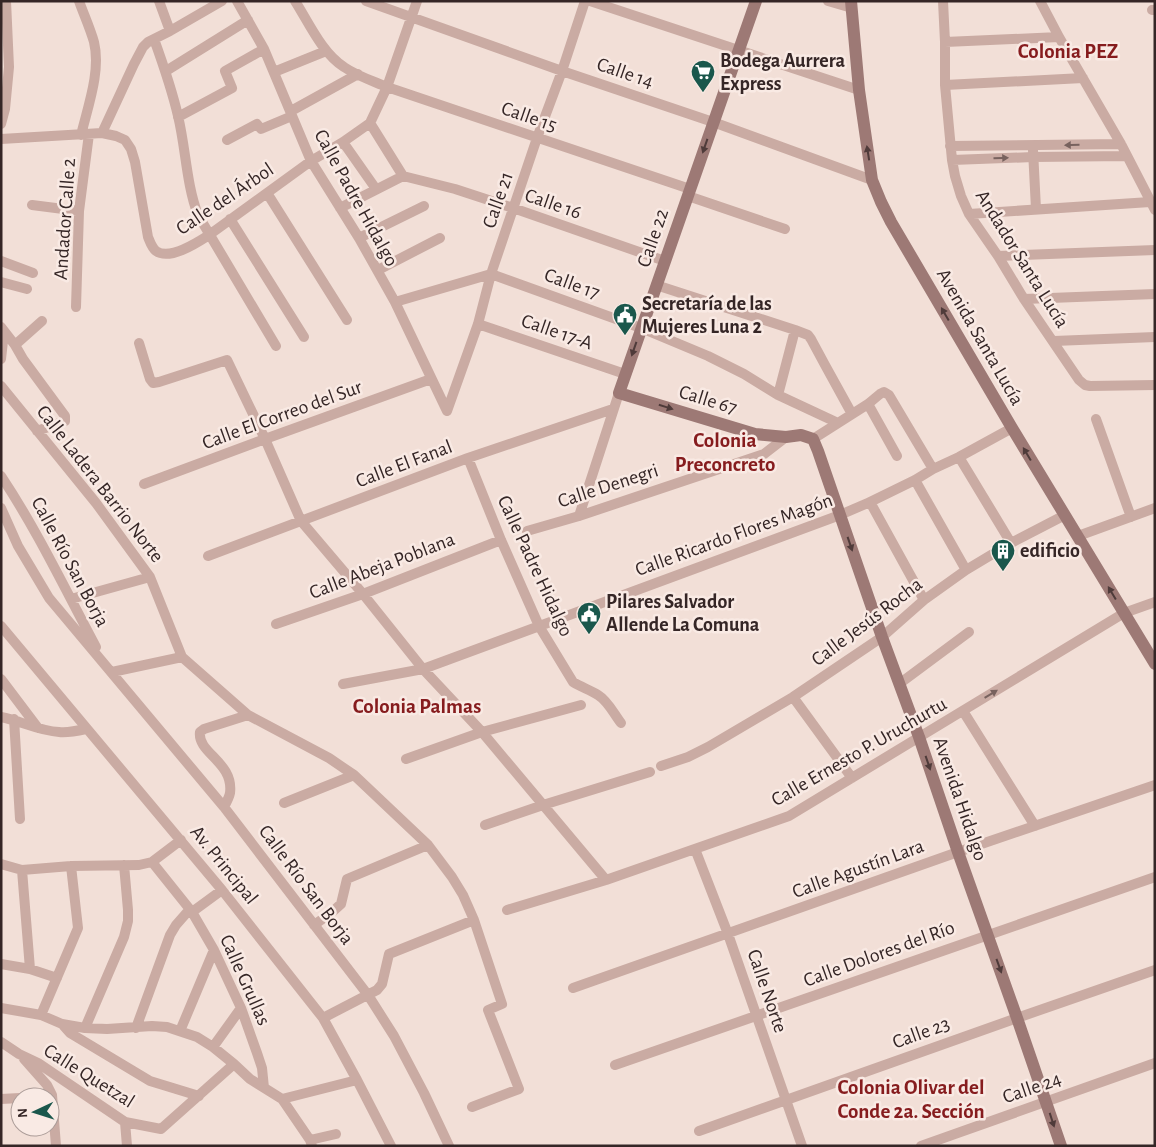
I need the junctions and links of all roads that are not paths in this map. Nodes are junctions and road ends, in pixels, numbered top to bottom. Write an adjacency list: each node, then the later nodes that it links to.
1 (6, 1): 17 (street)
2 (80, 1): 41 (street, Andador Calle 2)
3 (159, 1): 19 (street)
4 (222, 1): 19 (street)
5 (237, 1): 18 (street, Calle Padre Hidalgo)
6 (295, 1): 25 (street, Calle 15)
7 (366, 1): 16 (street, Calle 14)
8 (417, 1): 16 (street)
9 (585, 1): 27 (street, Calle 21)
10 (590, 1): 24 (street)
11 (756, 1): 24 (street, Calle 22)
12 (828, 1): 15 (street)
13 (943, 1): 22 (street, Andador Santa Lucía)
14 (1040, 1): 20 (street)
15 (852, 5): 33 (street, Avenida Santa Lucía)
16 (412, 17): 27 (street, Calle 14); 32 (street)
17 (4, 20): 34 (street)
18 (248, 20): 23 (street, Calle Padre Hidalgo); 26 (street)
19 (170, 31): 21 (street)
20 (1059, 37): 22 (street); 30 (street)
21 (154, 39): 26 (street); 40 (street)
22 (945, 42): 31 (street, Andador Santa Lucía)
23 (264, 49): 28 (street, Calle Padre Hidalgo); 36 (street)
24 (739, 50): 33 (street); 37 (street, Calle 22)
25 (326, 51): 28 (street); 29 (street, Calle 15)
26 (166, 71): 36 (street)
27 (562, 71): 37 (street, Calle 14); 42 (street, Calle 21)
28 (274, 72): 35 (street, Calle Padre Hidalgo)
29 (358, 74): 32 (street, Calle 15); 35 (street)
30 (1083, 78): 31 (street); 46 (street)
31 (945, 85): 48 (street, Andador Santa Lucía)
32 (387, 87): 38 (street); 42 (street, Calle 15)
33 (859, 90): 54 (street, Avenida Santa Lucía, one-way to 33)
34 (3, 109): 39 (street)
35 (291, 114): 44 (street); 52 (street, Calle Padre Hidalgo)
36 (178, 117): 68 (street)
37 (714, 122): 54 (street, Calle 14); 57 (street, Calle 22, one-way to 57)
38 (370, 123): 45 (street, Calle del Árbol); 53 (street)
39 (1, 124)
40 (102, 133): 41 (street, Calle del Árbol); 68 (street, Calle del Árbol)
41 (85, 134): 43 (street, Calle del Árbol); 64 (street, Andador Calle 2)
42 (537, 138): 57 (street, Calle 15); 62 (street, Calle 21)
43 (1, 140)
44 (227, 140)
45 (343, 142): 52 (street, Calle del Árbol); 55 (street)
46 (1121, 144): 47 (street, one-way to 47); 49 (street)
47 (1033, 145): 48 (street); 50 (street)
48 (950, 146): 51 (street, Andador Santa Lucía)
49 (1127, 156): 50 (street); 60 (street)
50 (1033, 157): 51 (street, one-way to 50); 63 (street)
51 (952, 160): 65 (street, Andador Santa Lucía)
52 (311, 161): 56 (street, Calle del Árbol); 61 (street, Calle Padre Hidalgo)
53 (403, 176): 55 (street); 62 (street, Calle 16)
54 (872, 180): 110 (street, Avenida Santa Lucía, one-way to 54)
55 (376, 189): 61 (street)
56 (267, 193): 66 (street, Calle del Árbol); 85 (street)
57 (689, 193): 67 (street, Calle 15); 74 (street, Calle 22)
58 (32, 205): 64 (street)
59 (424, 206): 69 (street)
60 (1153, 206): 63 (street)
61 (340, 208): 69 (street, Calle Padre Hidalgo)
62 (513, 208): 74 (street, Calle 16); 77 (street, Calle 21)
63 (1036, 209): 65 (street)
64 (79, 211): 84 (street, Andador Calle 2)
65 (969, 214): 72 (street, Andador Santa Lucía)
66 (230, 219): 68 (street, Calle del Árbol); 91 (street)
67 (785, 229)
68 (209, 235): 96 (street)
69 (358, 238): 75 (street, Calle Padre Hidalgo)
70 (440, 238): 75 (street)
71 (1155, 250): 72 (street)
72 (998, 256): 82 (street, Andador Santa Lucía)
73 (1, 261): 76 (street)
74 (665, 261): 79 (street, Calle 22)
75 (378, 270): 83 (street, Calle Padre Hidalgo)
76 (33, 273)
77 (492, 274): 83 (street); 87 (street, Calle 21); 89 (street, Calle 17)
78 (1, 282): 80 (street)
79 (656, 285): 89 (street, Calle 22); 90 (street)
80 (27, 289)
81 (1155, 294): 82 (street)
82 (1024, 299): 93 (street, Andador Santa Lucía)
83 (396, 302): 99 (street, Calle Padre Hidalgo)
84 (76, 307)
85 (347, 320)
86 (42, 322): 95 (street)
87 (478, 324): 98 (street, Calle 17-A); 106 (street, Calle 21)
88 (1, 327): 95 (street); 97 (street)
89 (642, 328): 98 (street, Calle 22, one-way to 98); 103 (street, Calle 17)
90 (795, 330): 103 (street); 107 (street)
91 (304, 337)
92 (1155, 337): 93 (street)
93 (1054, 341): 100 (street, Andador Santa Lucía)
94 (139, 343): 113 (street)
95 (15, 346): 111 (street)
96 (276, 346)
97 (1, 359)
98 (625, 374): 102 (street, Calle 22)
99 (431, 378): 106 (street, Calle Padre Hidalgo); 113 (street, Calle El Correo del Sur)
100 (1155, 385)
101 (1, 386): 111 (street, Calle Ladera Barrio Norte)
102 (619, 393): 105 (street, Calle 22); 112 (street, Calle 67, one-way to 112)
103 (778, 395): 109 (street, Calle 17)
104 (868, 404): 107 (street); 115 (street); 118 (street)
105 (613, 409): 117 (street, Calle El Fanal); 126 (street, Calle 22)
106 (447, 411)
107 (852, 414): 109 (street)
108 (1096, 419): 128 (street)
109 (838, 423): 114 (street)
110 (1012, 428): 116 (street, Calle Ricardo Flores Magón); 127 (street, Avenida Santa Lucía, one-way to 110)
111 (37, 431): 137 (street, Calle Ladera Barrio Norte)
112 (786, 437): 114 (street); 126 (street, Calle Denegri)
113 (265, 439): 121 (street, Calle El Correo del Sur); 129 (street)
114 (813, 439): 125 (street, Avenida Hidalgo)
115 (897, 456)
116 (959, 457): 118 (street, Calle Ricardo Flores Magón); 134 (street)
117 (468, 458): 129 (street, Calle El Fanal); 133 (street, Calle Padre Hidalgo)
118 (933, 469): 120 (street, Calle Ricardo Flores Magón)
119 (1, 476): 139 (street, Calle Río San Borja)
120 (915, 480): 122 (street, Calle Ricardo Flores Magón); 136 (street)
121 (144, 484)
122 (870, 502): 125 (street, Calle Ricardo Flores Magón); 140 (street)
123 (1, 508): 130 (street, Calle Río San Borja)
124 (1155, 508): 128 (street)
125 (840, 515): 145 (street, Calle Ricardo Flores Magón); 147 (street, Avenida Hidalgo, one-way to 147)
126 (579, 516): 131 (street, Calle Denegri)
127 (1065, 516): 132 (street, Avenida Santa Lucía); 134 (street, Calle Jesús Rocha)
128 (1131, 516): 132 (street)
129 (301, 521): 135 (street, Calle El Fanal); 138 (street)
130 (5, 528): 150 (street, Calle Río San Borja)
131 (526, 531)
132 (1078, 536): 142 (street, Avenida Santa Lucía, one-way to 132)
133 (501, 540): 138 (street, Calle Abeja Poblana); 145 (street, Calle Padre Hidalgo)
134 (1011, 543): 136 (street, Calle Jesús Rocha)
135 (208, 556)
136 (966, 570): 140 (street, Calle Jesús Rocha)
137 (150, 577): 139 (street); 148 (street, Calle Ladera Barrio Norte)
138 (363, 594): 143 (street, Calle Abeja Poblana); 151 (street)
139 (71, 599): 150 (street, Calle Río San Borja)
140 (924, 600): 147 (street, Calle Jesús Rocha)
141 (1155, 602): 142 (street, Calle Ernesto P. Uruchurtu)
142 (1124, 613): 149 (street, Avenida Santa Lucía); 157 (street, Calle Ernesto P. Uruchurtu, one-way to 142)
143 (276, 624)
144 (1, 626): 163 (street, Av. Principal)
145 (539, 626): 151 (street, Calle Ricardo Flores Magón); 161 (street, Calle Padre Hidalgo)
146 (969, 632): 154 (street)
147 (882, 637): 154 (street, Avenida Hidalgo); 155 (street, Calle Jesús Rocha)
148 (182, 657): 150 (street); 158 (street, Calle Ladera Barrio Norte)
149 (1155, 664)
150 (109, 669): 174 (street, Calle Río San Borja)
151 (423, 669): 153 (street, Calle Ricardo Flores Magón); 164 (street)
152 (1, 679): 162 (street)
153 (342, 684)
154 (900, 684): 165 (street, Avenida Hidalgo)
155 (793, 698): 167 (street, Calle Jesús Rocha); 170 (street)
156 (581, 705): 164 (street)
157 (963, 711): 165 (street, Calle Ernesto P. Uruchurtu); 177 (street)
158 (248, 715): 169 (street, Calle Ladera Barrio Norte); 174 (street)
159 (1, 717): 160 (street)
160 (14, 720): 162 (street); 175 (street)
161 (620, 723)
162 (39, 728): 163 (street)
163 (86, 729): 178 (street, Av. Principal)
164 (482, 732): 166 (street); 173 (street)
165 (919, 737): 170 (street, Calle Ernesto P. Uruchurtu); 181 (street, Avenida Hidalgo, one-way to 181)
166 (406, 759)
167 (661, 766)
168 (650, 772): 173 (street)
169 (354, 775): 172 (street); 179 (street, Calle Ladera Barrio Norte)
170 (852, 778): 180 (street, Calle Ernesto P. Uruchurtu)
171 (1155, 785): 177 (street, Calle Agustín Lara)
172 (284, 803)
173 (543, 805): 176 (street); 188 (street)
174 (224, 808): 193 (street, Calle Río San Borja)
175 (20, 819)
176 (485, 825)
177 (1035, 826): 181 (street, Calle Agustín Lara)
178 (181, 840): 182 (street); 189 (street, Av. Principal)
179 (428, 846): 192 (street, Calle Ladera Barrio Norte); 193 (street)
180 (695, 849): 188 (street, Calle Ernesto P. Uruchurtu); 194 (street, Calle Norte)
181 (958, 852): 194 (street, Calle Agustín Lara); 195 (street, Avenida Hidalgo)
182 (152, 862): 184 (street); 190 (street, Calle Grullas)
183 (1, 864): 186 (street)
184 (124, 865): 185 (street); 210 (street)
185 (70, 866): 186 (street); 200 (street)
186 (22, 870): 198 (street)
187 (1155, 877): 195 (street, Calle Dolores del Río)
188 (606, 880): 191 (street, Calle Ernesto P. Uruchurtu)
189 (222, 890): 190 (street); 207 (street, Av. Principal)
190 (191, 910): 196 (street, Calle Grullas); 211 (street)
191 (507, 910)
192 (474, 920): 202 (street); 226 (street, Calle Ladera Barrio Norte)
193 (314, 925): 202 (street, Calle Río San Borja)
194 (728, 934): 201 (street, Calle Agustín Lara); 206 (street, Calle Norte)
195 (987, 934): 206 (street, Calle Dolores del Río); 208 (street, Avenida Hidalgo, one-way to 208)
196 (214, 950): 204 (street, Calle Grullas); 212 (street)
197 (1, 964): 198 (street)
198 (30, 969): 200 (street)
199 (1155, 970): 208 (street, Calle 23)
200 (57, 978): 205 (street)
201 (574, 988)
202 (368, 995): 207 (street); 233 (street, Calle Río San Borja)
203 (1, 1008): 205 (street)
204 (241, 1008): 214 (street); 221 (street, Calle Grullas)
205 (41, 1015): 209 (street)
206 (757, 1016): 217 (street, Calle Dolores del Río); 224 (street, Calle Norte)
207 (323, 1018): 219 (street, Av. Principal)
208 (1017, 1018): 224 (street, Calle 23); 225 (street, Avenida Hidalgo)
209 (62, 1024): 210 (street); 222 (street)
210 (85, 1028): 211 (street)
211 (136, 1028): 212 (street)
212 (180, 1031): 214 (street)
213 (1, 1042): 215 (street, Calle Quetzal)
214 (213, 1047): 216 (street)
215 (19, 1054): 220 (street); 227 (street, Calle Quetzal)
216 (234, 1064): 221 (street); 222 (street)
217 (615, 1064)
218 (1155, 1064): 225 (street, Calle 24)
219 (357, 1080): 223 (street); 232 (street, Av. Principal)
220 (48, 1087)
221 (264, 1088): 223 (street)
222 (198, 1096): 227 (street, Calle Quetzal)
223 (282, 1099): 230 (street)
224 (786, 1100): 228 (street, Calle 23); 234 (street, Calle Norte)
225 (1046, 1102): 235 (street, Calle 24); 236 (street, Avenida Hidalgo, one-way to 236)
226 (472, 1107)
227 (125, 1122): 231 (street)
228 (699, 1131)
229 (336, 1134): 230 (street)
230 (311, 1143)
231 (127, 1146)
232 (391, 1146)
233 (449, 1146)
234 (802, 1146)
235 (921, 1146)
236 (1061, 1146)

